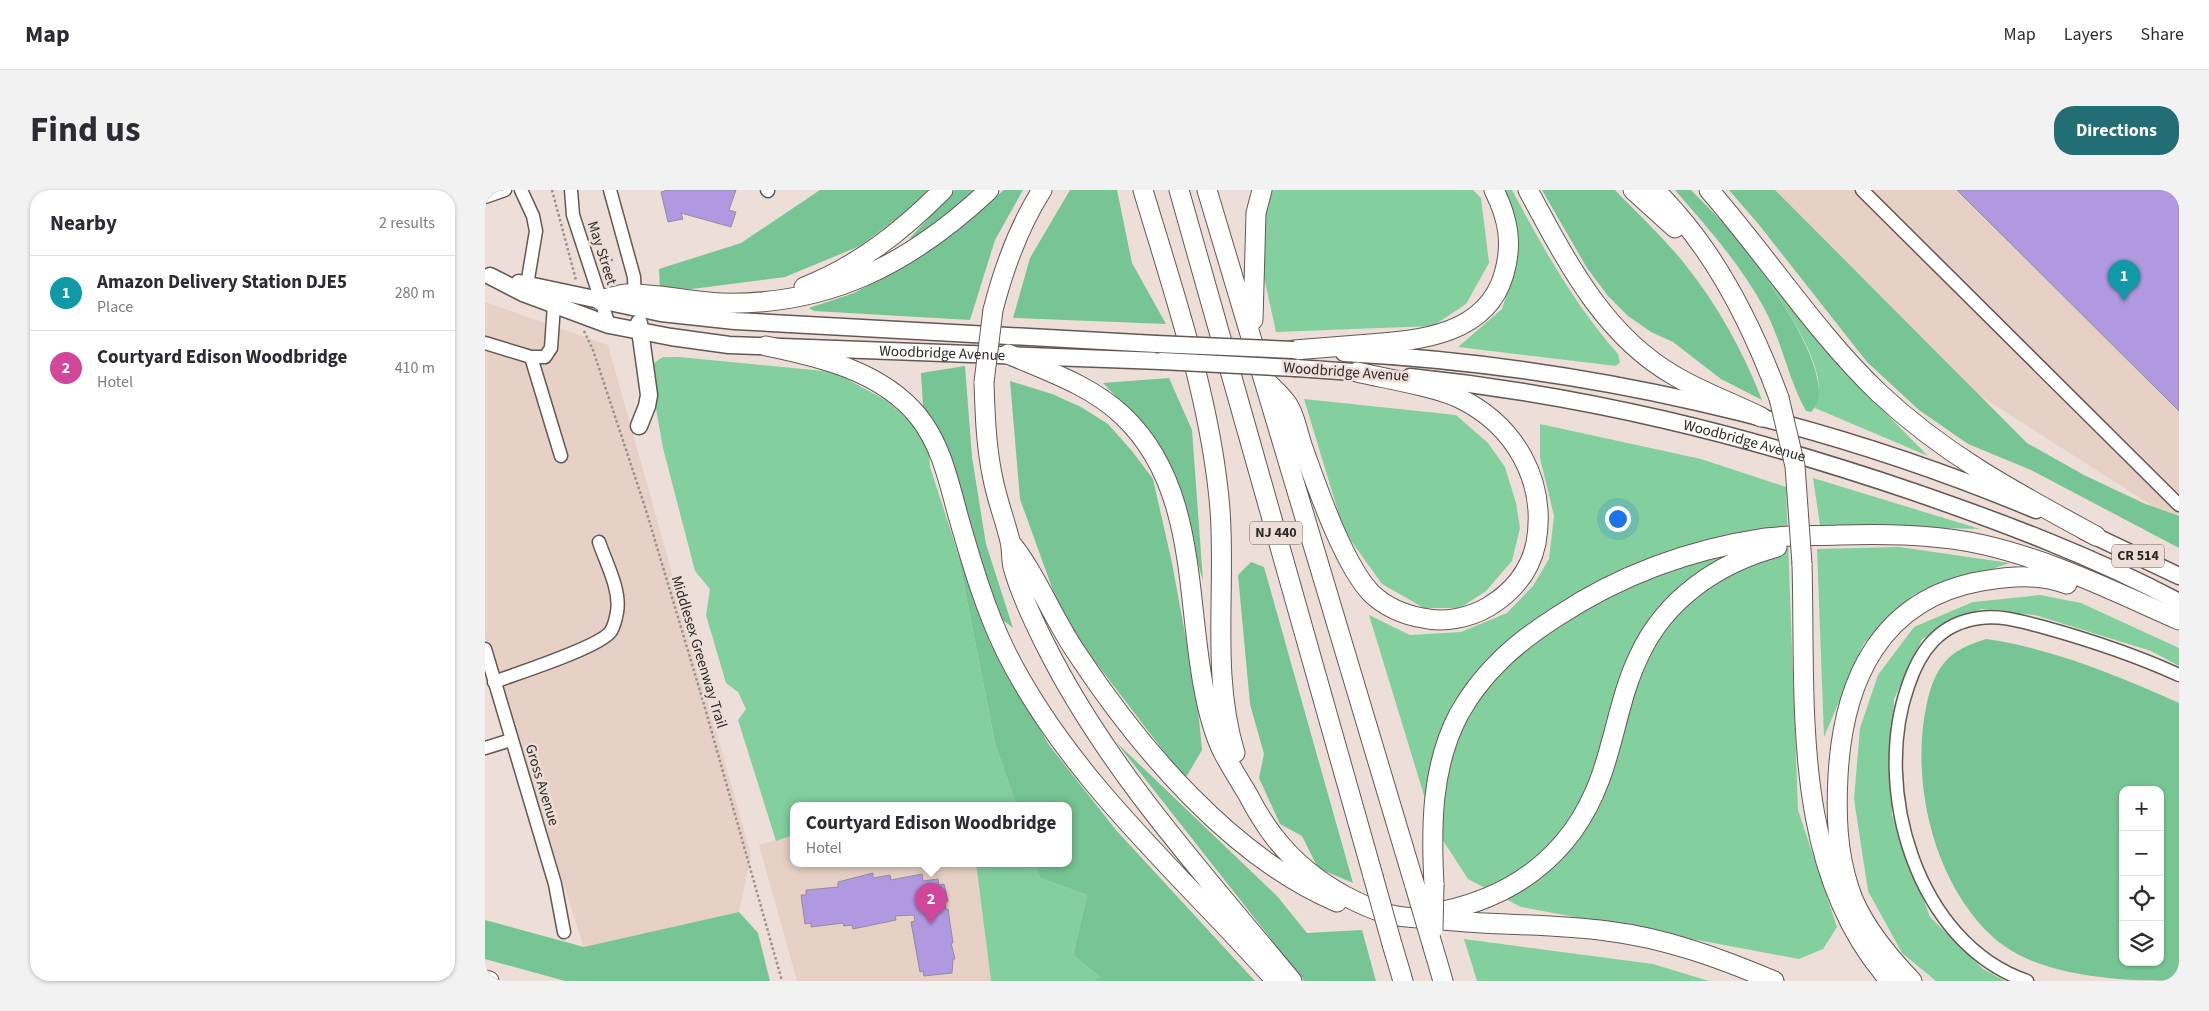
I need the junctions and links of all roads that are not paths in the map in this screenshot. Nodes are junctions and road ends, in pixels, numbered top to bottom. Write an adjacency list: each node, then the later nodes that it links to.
1 (505, 190): 20 (street)
2 (521, 190): 23 (street)
3 (580, 190): 19 (street)
4 (605, 190): 21 (street)
5 (610, 190): 21 (street, May Street)
6 (943, 190): 26 (highway)
7 (989, 190): 26 (highway)
8 (1042, 190): 45 (highway, bridge)
9 (1143, 190): 56 (highway)
10 (1179, 190): 65 (highway, NJ 440, bridge)
11 (1207, 190): 31 (highway, NJ 440)
12 (1261, 190): 31 (highway)
13 (1494, 190): 36 (highway)
14 (1529, 190): 39 (highway)
15 (1633, 190): 29 (highway)
16 (1654, 190): 29 (highway)
17 (1709, 190): 44 (highway)
18 (1862, 190): 42 (street)
19 (571, 195): 24 (street, May Street)
20 (485, 197)
21 (614, 203): 25 (street, May Street)
22 (487, 276): 23 (main road, Woodbridge Avenue / CR 514); 27 (main road, Woodbridge Avenue / CR 514)
23 (527, 285): 24 (main road, Woodbridge Avenue / CR 514)
24 (601, 300): 25 (highway); 28 (street, May Street)
25 (635, 301): 26 (highway); 30 (main road); 36 (main road, Woodbridge Avenue / CR 514, bridge)
26 (752, 302)
27 (554, 305): 28 (main road, Woodbridge Avenue / CR 514); 35 (street)
28 (609, 325): 30 (main road, Woodbridge Avenue / CR 514)
29 (1749, 326): 68 (highway, bridge)
30 (641, 332): 33 (main road, Woodbridge Avenue / CR 514); 40 (main road)
31 (1252, 335): 38 (highway, NJ 440)
32 (485, 343): 35 (street)
33 (766, 346): 34 (main road, Woodbridge Avenue / CR 514); 63 (highway)
34 (1008, 354): 36 (main road, Woodbridge Avenue / CR 514, bridge); 56 (highway)
35 (531, 357): 41 (street)
36 (1295, 359): 37 (main road, Woodbridge Avenue / CR 514); 39 (main road, Woodbridge Avenue / CR 514)
37 (1357, 372): 38 (highway); 48 (main road, Woodbridge Avenue / CR 514)
38 (1265, 380): 60 (highway, NJ 440, bridge)
39 (1761, 417): 44 (main road, Woodbridge Avenue / CR 514)
40 (639, 426)
41 (561, 456)
42 (2179, 505)
43 (1832, 535): 49 (highway); 58 (highway); 60 (highway, bridge)
44 (2096, 536): 47 (main road, Woodbridge Avenue / CR 514)
45 (1010, 541): 57 (highway); 64 (highway)
46 (599, 542): 53 (street)
47 (2179, 576)
48 (2179, 602)
49 (2154, 609): 50 (highway); 69 (highway)
50 (2179, 620)
51 (485, 650): 53 (street, Gross Avenue)
52 (2179, 675): 70 (street)
53 (494, 682): 54 (street, Gross Avenue)
54 (511, 740): 55 (street); 59 (street, Gross Avenue)
55 (485, 748)
56 (1247, 793): 57 (highway)
57 (1370, 907): 58 (highway)
58 (1409, 917): 67 (highway)
59 (563, 932)
60 (1433, 947): 66 (highway, NJ 440)
61 (485, 980): 62 (highway)
62 (489, 981)
63 (1277, 981)
64 (1292, 981)
65 (1403, 981)
66 (1443, 981)
67 (1774, 981)
68 (1890, 981)
69 (1912, 981)
70 (2027, 981)

